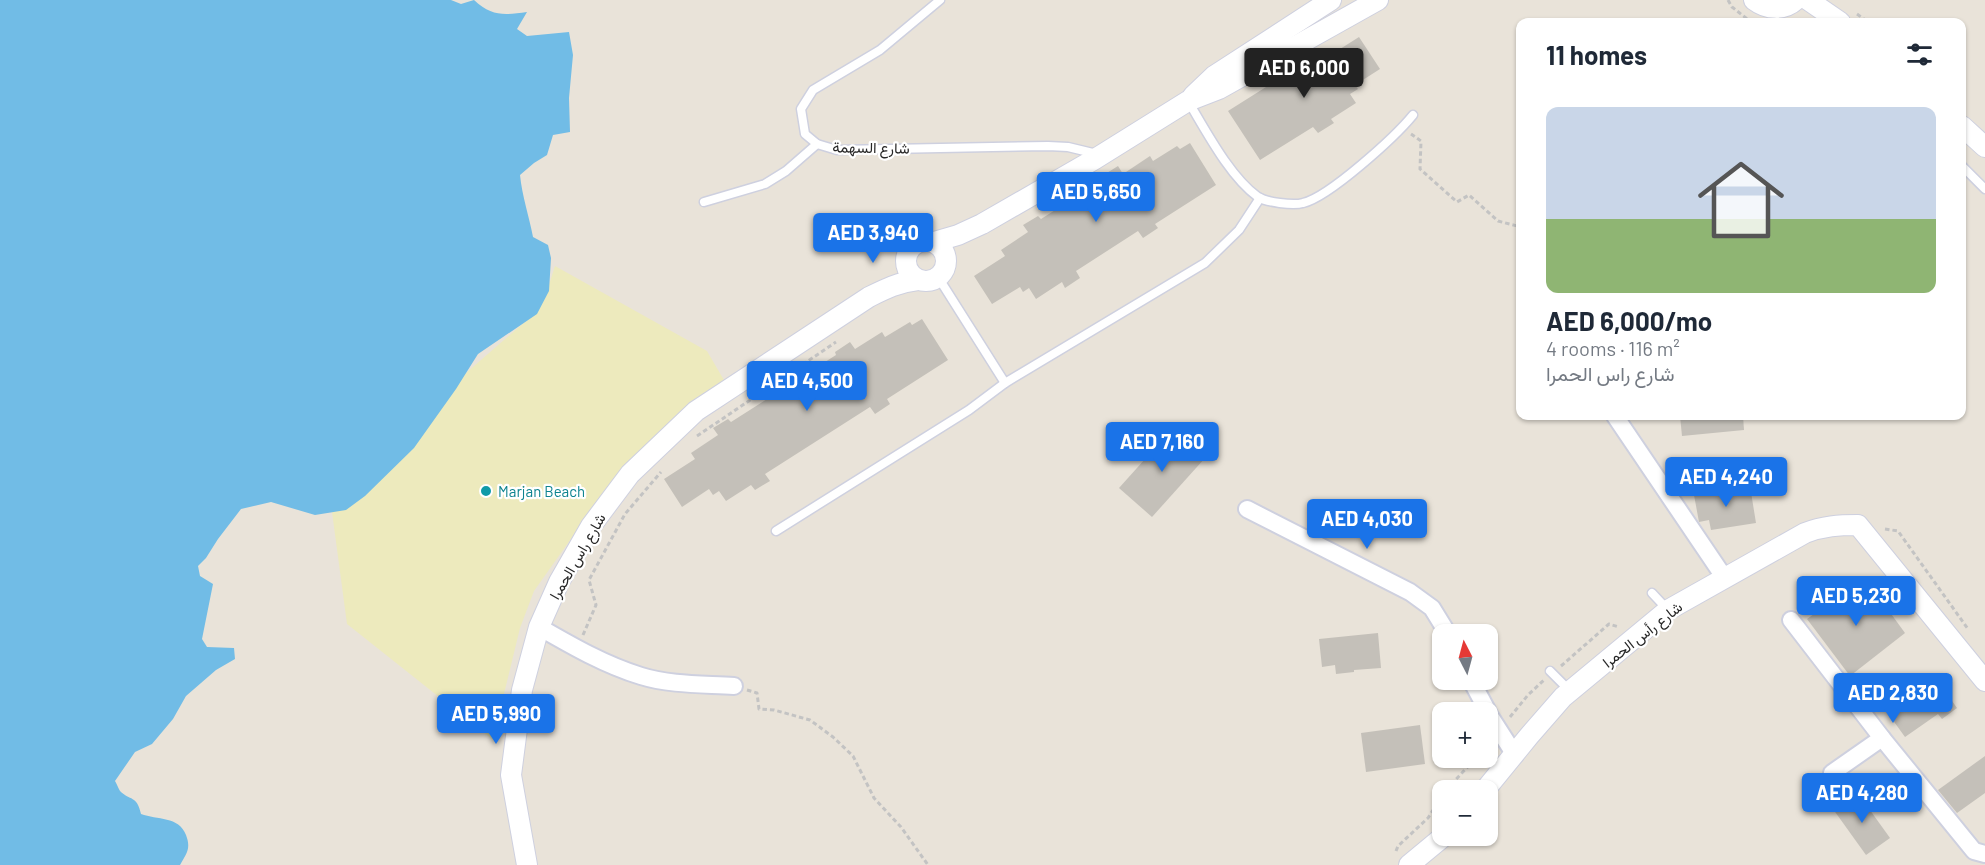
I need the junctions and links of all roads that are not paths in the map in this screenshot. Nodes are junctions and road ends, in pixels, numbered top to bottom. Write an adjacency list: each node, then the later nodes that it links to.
1 (940, 0): 11 (lane, شارع السهمة)
2 (1331, 0): 8 (street)
3 (1378, 0): 8 (street)
4 (1754, 0): 5 (street)
5 (1796, 0)
6 (1808, 0): 7 (street)
7 (1834, 18)
8 (1188, 101): 13 (street); 16 (lane)
9 (1413, 115): 16 (lane)
10 (1966, 130): 12 (street)
11 (817, 144): 13 (lane, شارع السهمة); 17 (lane)
12 (1985, 147)
13 (1098, 157): 18 (street)
14 (1966, 170): 15 (lane)
15 (1985, 189)
16 (1260, 198): 25 (lane)
17 (704, 202)
18 (982, 224): 19 (street); 21 (street)
19 (934, 242): 20 (street); 21 (street)
20 (906, 256): 23 (street); 24 (street, شارع راس الحمرا)
21 (946, 259): 22 (street)
22 (938, 277): 23 (street); 25 (lane)
23 (918, 280): 24 (street, شارع راس الحمرا)
24 (868, 297): 34 (street, شارع راس الحمرا)
25 (1005, 383): 28 (lane)
26 (1618, 420): 29 (street)
27 (1247, 509): 33 (street)
28 (776, 531)
29 (1724, 577): 31 (street, شارع رأس الحمرا); 36 (street, شارع رأس الحمرا)
30 (1652, 593): 31 (lane)
31 (1668, 610): 38 (street, شارع رأس الحمرا)
32 (1791, 620): 40 (street)
33 (1442, 624)
34 (539, 627): 37 (street); 47 (street, شارع راس الحمرا)
35 (1551, 671): 38 (lane)
36 (1985, 681)
37 (734, 686)
38 (1571, 691): 41 (street, شارع رأس الحمرا)
39 (1498, 729): 41 (street)
40 (1882, 738): 42 (street); 45 (street)
41 (1515, 755): 43 (street, شارع رأس الحمرا)
42 (1832, 773)
43 (1494, 780)
44 (1432, 843): 46 (street)
45 (1985, 854)
46 (1402, 860)
47 (527, 865)

